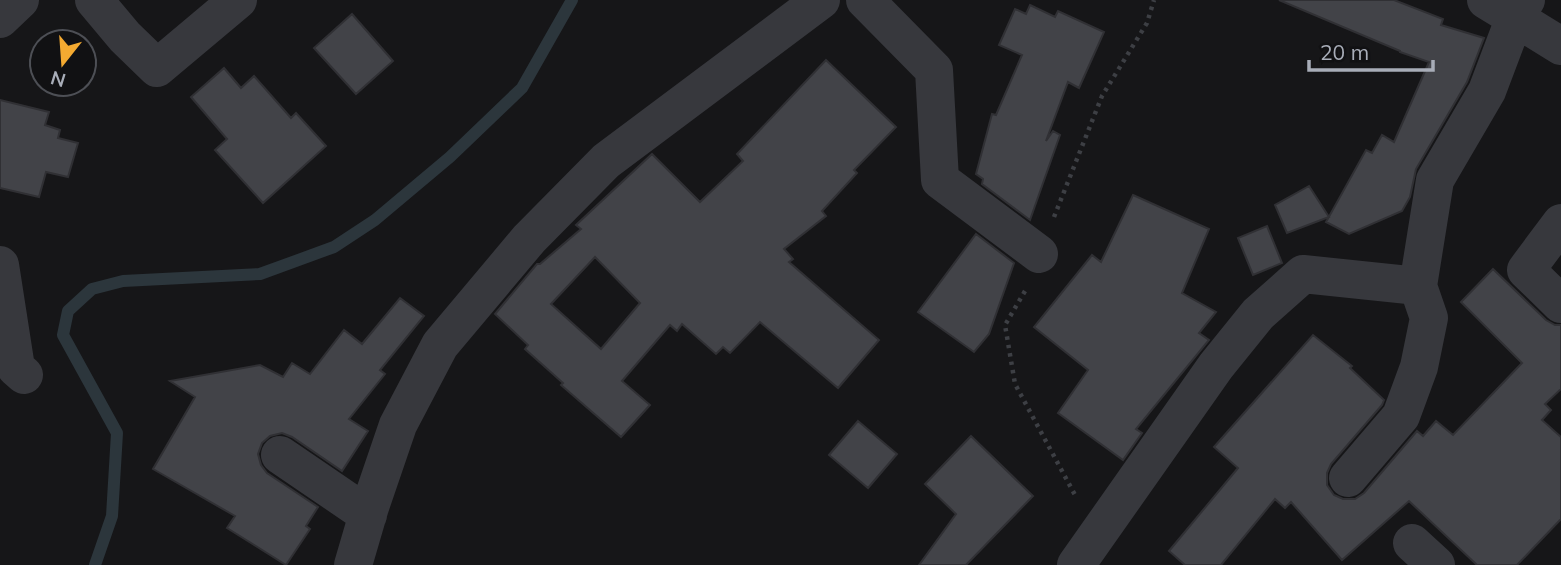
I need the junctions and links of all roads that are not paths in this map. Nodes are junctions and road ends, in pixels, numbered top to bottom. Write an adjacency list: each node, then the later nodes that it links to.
1 (20, 0): 7 (street)
2 (94, 0): 3 (street)
3 (238, 0)
4 (821, 0): 17 (street)
5 (865, 0): 10 (street)
6 (1509, 6): 8 (street); 12 (street)
7 (0, 19)
8 (1561, 46)
9 (1561, 223): 13 (street)
10 (1039, 254)
11 (0, 265): 14 (street)
12 (1418, 286): 16 (street); 19 (street)
13 (1561, 304)
14 (24, 375)
15 (280, 455): 17 (street)
16 (1348, 478)
17 (368, 515): 18 (street)
18 (353, 565)
19 (1076, 565)

